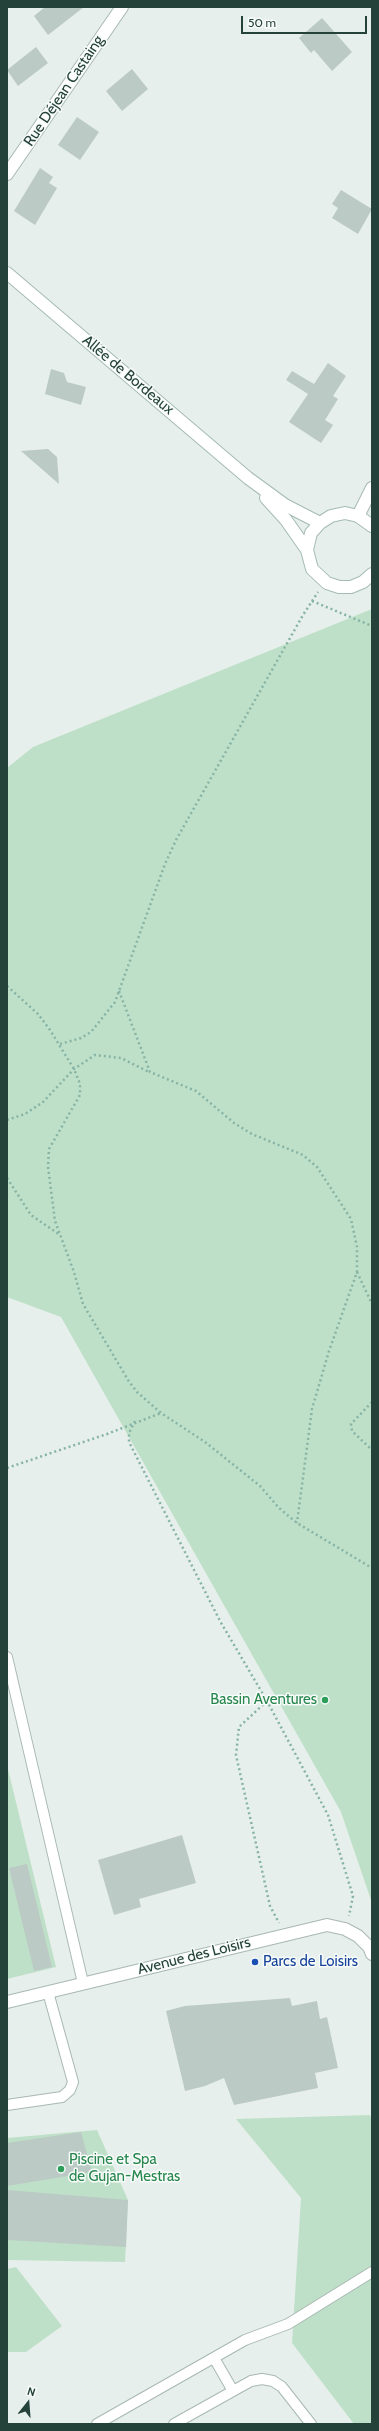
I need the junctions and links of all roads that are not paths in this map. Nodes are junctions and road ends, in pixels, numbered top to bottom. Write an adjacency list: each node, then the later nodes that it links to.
1 (122, 7): 2 (main road, Rue Déjean Castaing)
2 (7, 174)
3 (7, 273): 4 (main road, Allée de Bordeaux)
4 (248, 478): 7 (main road, Allée de Bordeaux); 9 (main road, Allée de Bordeaux)
5 (372, 488): 6 (main road)
6 (358, 516): 7 (main road); 8 (main road)
7 (320, 523): 9 (main road)
8 (372, 526)
9 (307, 550): 10 (main road, Allée de Bordeaux)
10 (371, 576)
11 (7, 1657): 13 (lane)
12 (372, 1954): 13 (main road, Avenue des Loisirs)
13 (83, 1983): 14 (main road, Avenue des Loisirs)
14 (48, 1992): 15 (main road, Avenue des Loisirs); 16 (lane)
15 (7, 2002)
16 (7, 2105)
17 (372, 2272): 18 (lane)
18 (214, 2358): 19 (lane); 20 (lane)
19 (233, 2391): 21 (lane); 22 (lane)
20 (97, 2424)
21 (174, 2424)
22 (311, 2424)

